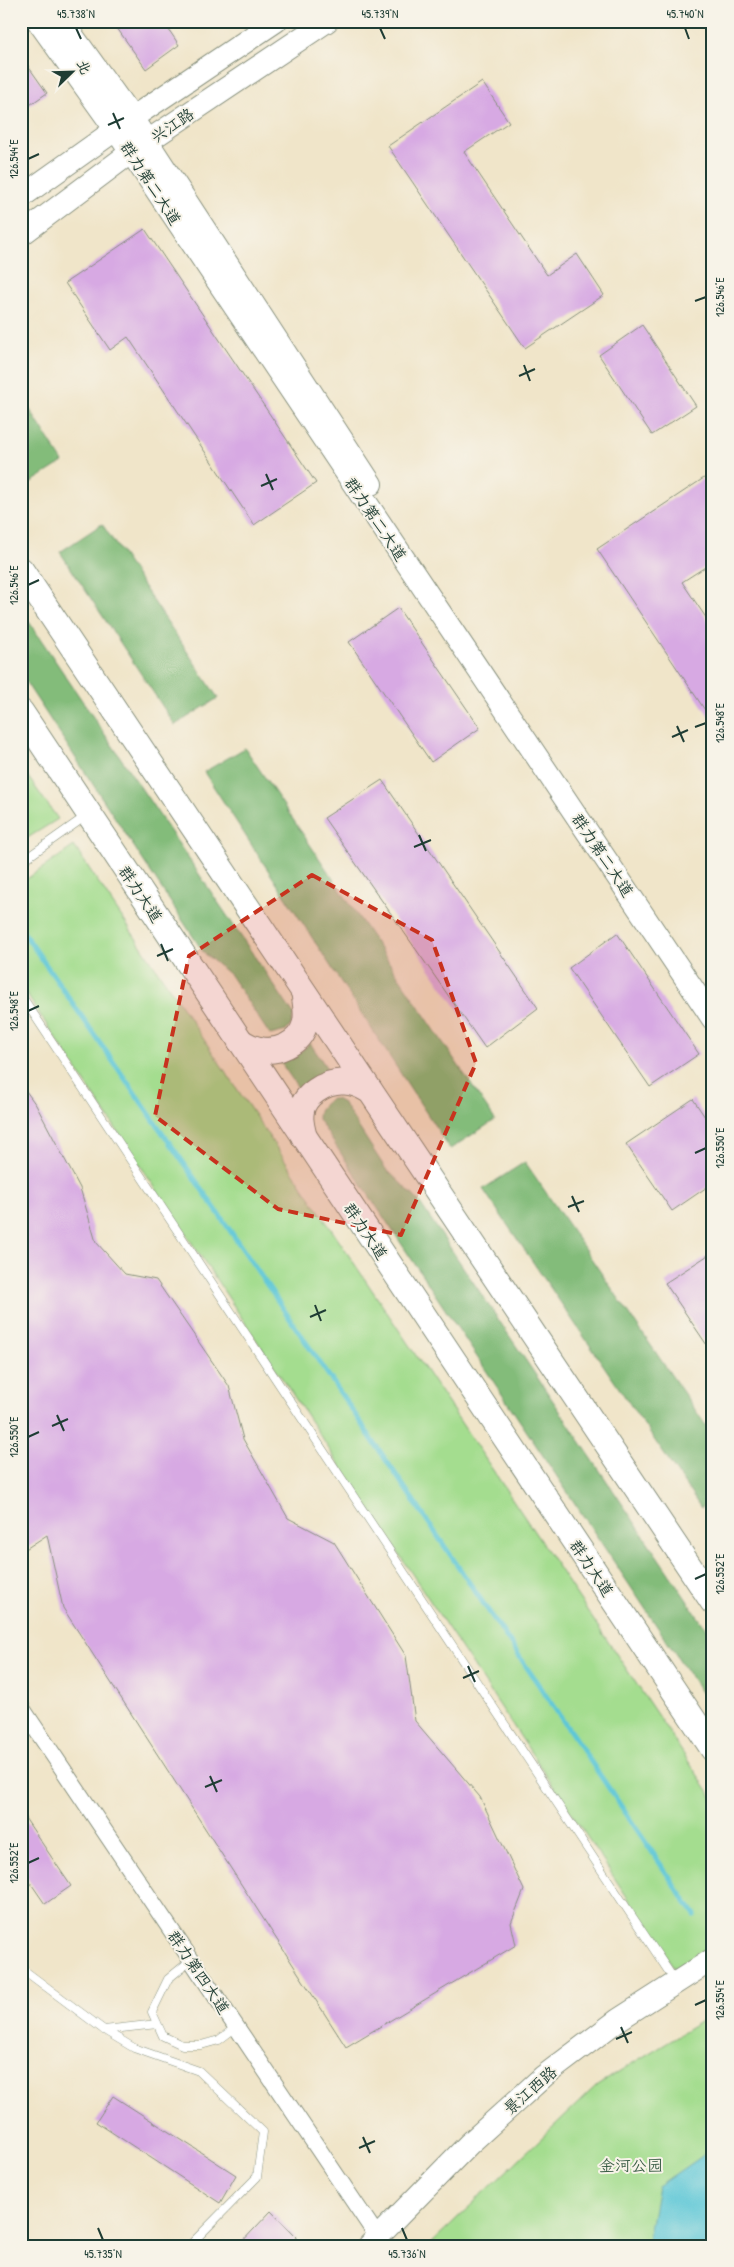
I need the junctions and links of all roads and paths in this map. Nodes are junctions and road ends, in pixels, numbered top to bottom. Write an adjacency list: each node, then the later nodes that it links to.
1 (38, 21): 5 (main road, 群力第二大道)
2 (62, 21): 5 (main road, 群力第二大道)
3 (276, 21): 5 (main road, 兴江路)
4 (327, 21): 6 (main road, 兴江路)
5 (124, 124): 6 (main road, 群力第二大道); 7 (main road, 兴江路)
6 (138, 147): 8 (main road, 兴江路); 15 (main road, 群力第二大道); 16 (main road, 群力第二大道)
7 (21, 197)
8 (21, 235)
9 (21, 570): 13 (main road)
10 (21, 712): 11 (main road, 群力大道)
11 (88, 814): 12 (lane); 17 (main road, 群力大道)
12 (21, 862)
13 (304, 993): 17 (main road); 18 (main road)
14 (21, 995): 26 (lane)
15 (713, 1005)
16 (713, 1019)
17 (240, 1041): 19 (main road, 群力大道)
18 (370, 1090): 19 (main road); 20 (main road)
19 (305, 1139): 22 (main road, 群力大道)
20 (713, 1602)
21 (21, 1708): 23 (street, 群力第四大道)
22 (713, 1749)
23 (191, 1960): 27 (lane); 28 (street, 群力第四大道)
24 (713, 1960): 26 (main road, 景江西路)
25 (21, 1968): 29 (lane)
26 (676, 1983): 30 (main road, 景江西路)
27 (158, 2024): 28 (lane); 29 (lane)
28 (236, 2027): 30 (street, 群力第四大道)
29 (104, 2030): 31 (lane)
30 (373, 2241)
31 (189, 2246)

